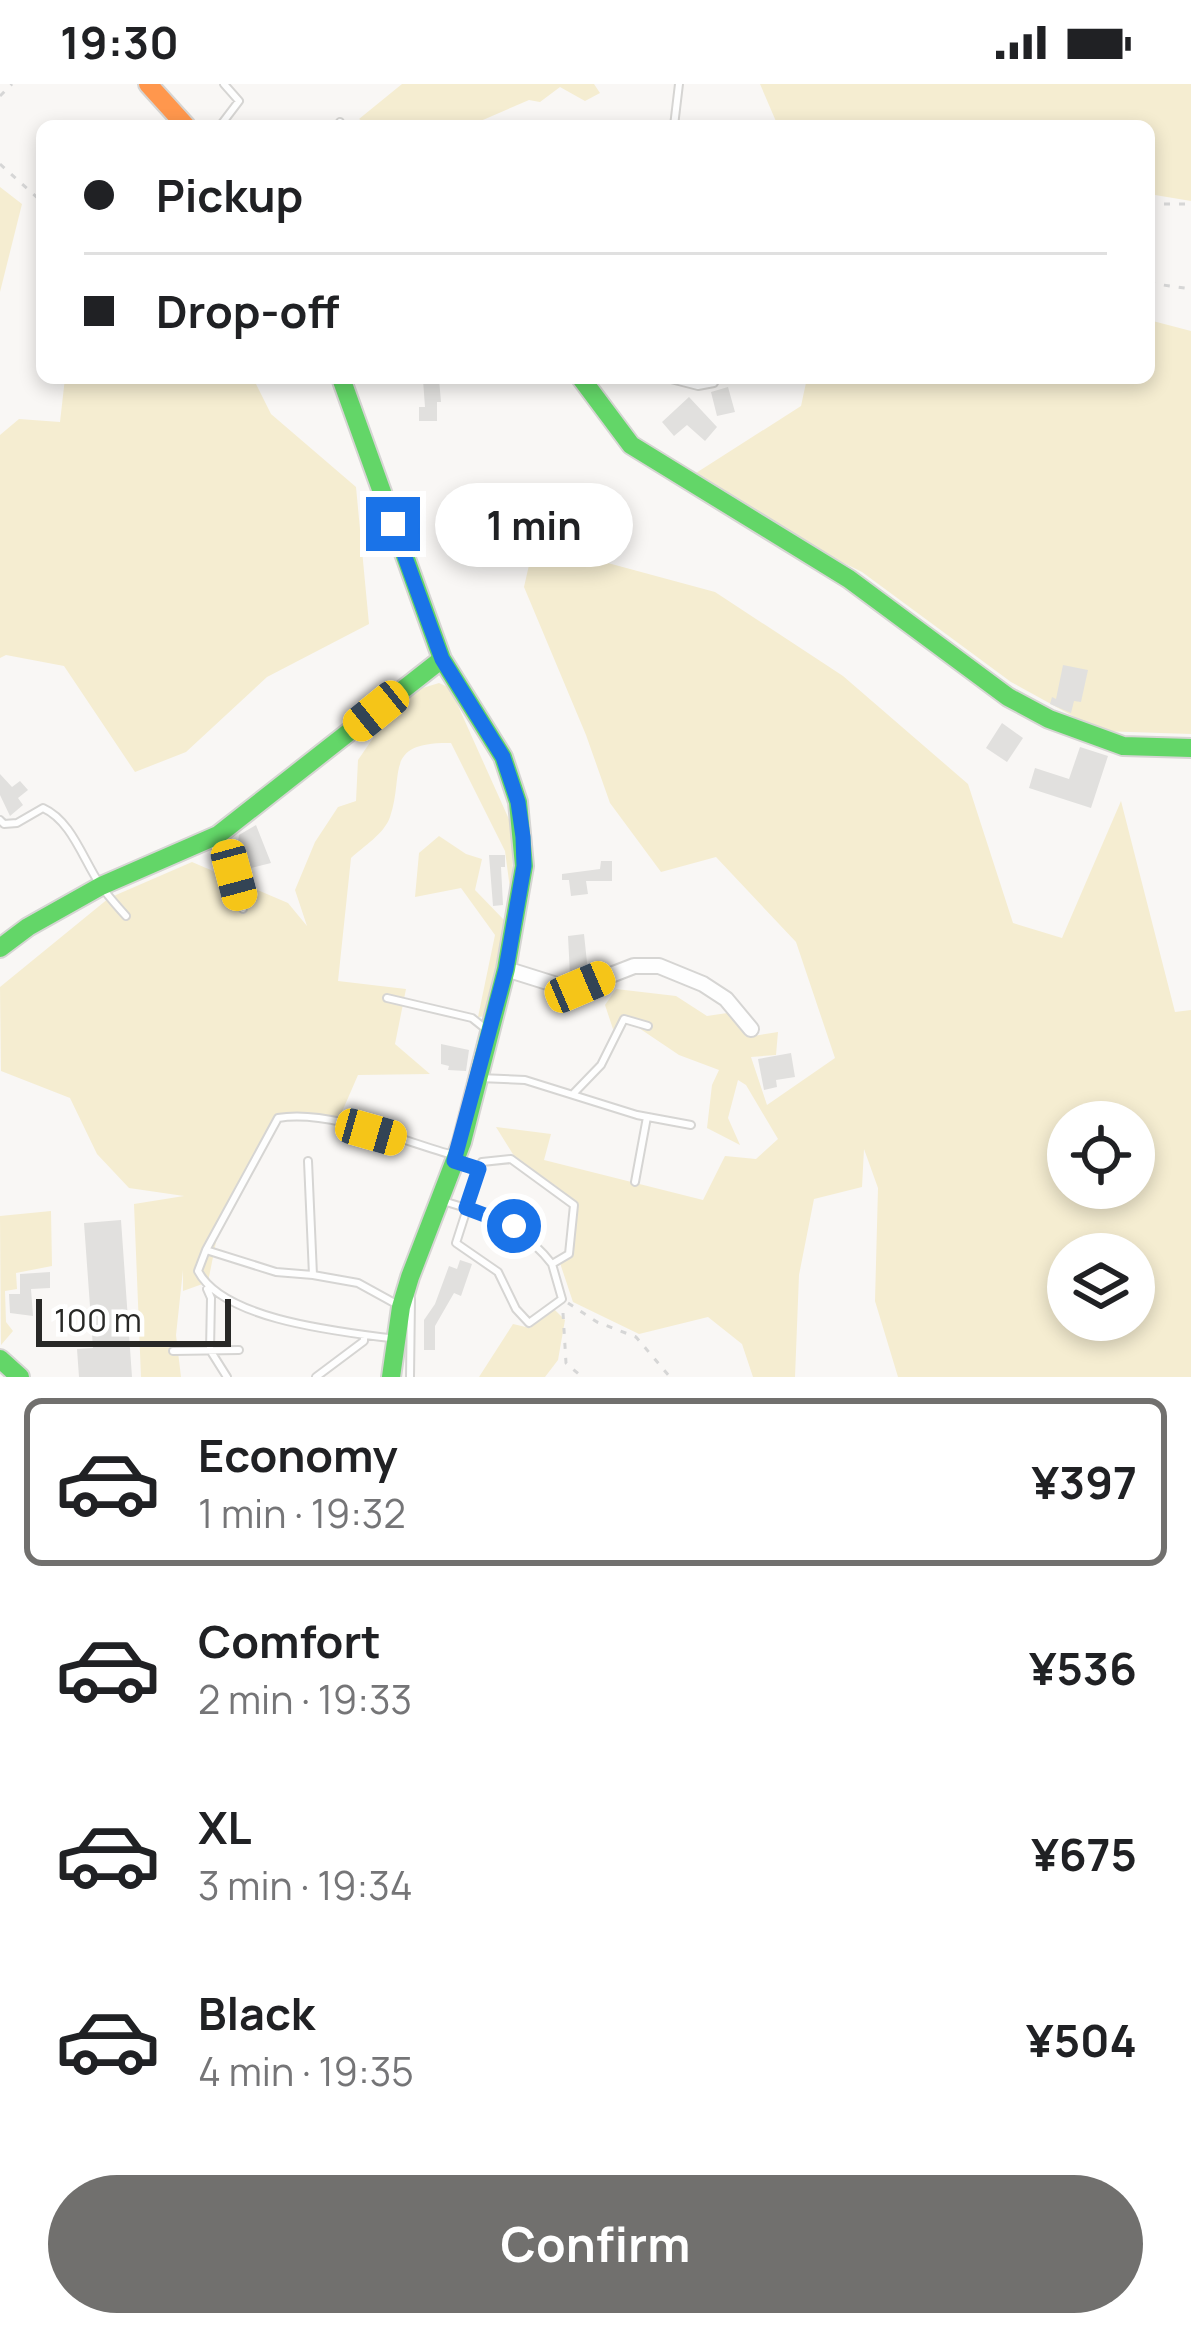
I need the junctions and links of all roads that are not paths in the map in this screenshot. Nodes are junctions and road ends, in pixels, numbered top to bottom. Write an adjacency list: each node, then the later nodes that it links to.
1 (148, 84): 4 (street)
2 (224, 84): 5 (lane)
3 (679, 84): 6 (lane)
4 (181, 120)
5 (225, 120)
6 (675, 120)
7 (343, 384): 9 (street)
8 (585, 384): 10 (street)
9 (442, 659): 12 (street); 17 (street)
10 (1191, 748)
11 (0, 820): 13 (lane)
12 (209, 839): 13 (street); 14 (lane)
13 (101, 886): 15 (lane); 16 (street)
14 (243, 909)
15 (126, 916)
16 (0, 948)
17 (506, 969): 20 (street); 21 (street)
18 (387, 998): 21 (lane)
19 (648, 1026): 23 (lane)
20 (751, 1029)
21 (489, 1033): 22 (street)
22 (477, 1078): 23 (lane); 26 (street)
23 (573, 1094): 24 (lane)
24 (647, 1117): 25 (lane); 29 (lane)
25 (691, 1125)
26 (455, 1158): 28 (lane); 30 (street); 32 (lane)
27 (308, 1161): 34 (lane)
28 (479, 1169): 31 (lane); 33 (lane)
29 (635, 1182)
30 (440, 1200): 31 (lane); 35 (street)
31 (466, 1208): 33 (lane); 33 (lane)
32 (206, 1250): 34 (lane); 36 (lane)
33 (552, 1264)
34 (313, 1275): 37 (lane)
35 (410, 1277): 37 (street); 48 (lane)
36 (206, 1285): 38 (lane); 40 (lane)
37 (401, 1307): 39 (street)
38 (364, 1334): 39 (lane); 46 (lane)
39 (396, 1339): 47 (street)
40 (210, 1350): 41 (lane); 42 (lane); 45 (lane)
41 (239, 1350)
42 (173, 1352)
43 (0, 1359): 44 (street)
44 (20, 1377)
45 (227, 1377)
46 (316, 1377)
47 (391, 1377)
48 (410, 1377)

